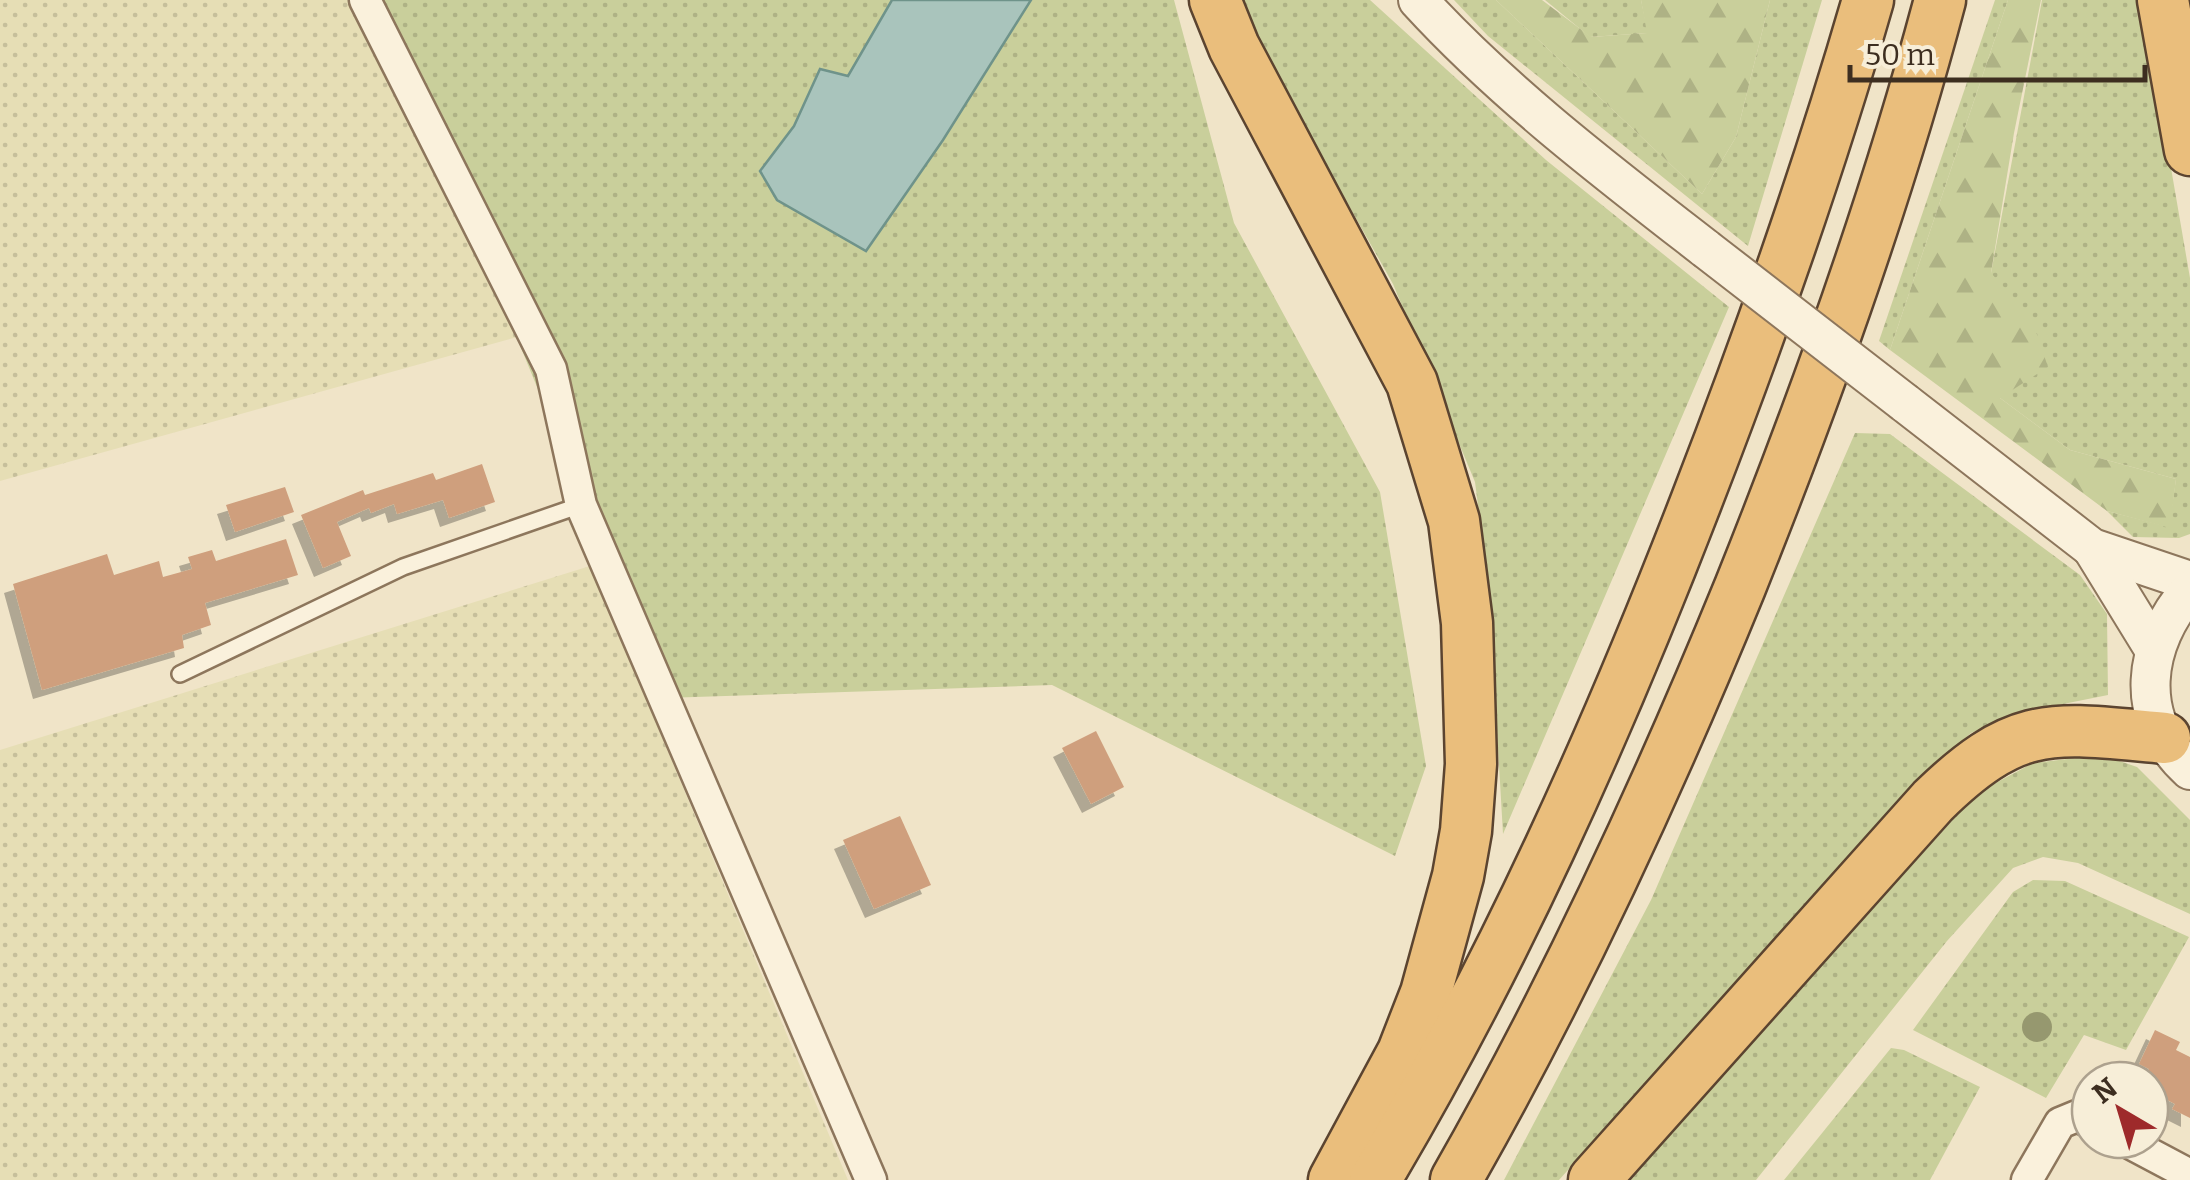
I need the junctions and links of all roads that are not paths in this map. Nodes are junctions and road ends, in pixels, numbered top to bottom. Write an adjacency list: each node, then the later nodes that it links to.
1 (365, 0): 8 (street)
2 (1215, 0): 19 (highway)
3 (1418, 0): 9 (street, bridge)
4 (1868, 0): 20 (highway)
5 (1940, 0): 21 (highway)
6 (2163, 0): 7 (highway)
7 (2190, 150)
8 (582, 505): 13 (lane); 18 (street)
9 (2092, 548): 10 (street); 12 (street)
10 (2190, 581)
11 (2190, 590): 12 (street)
12 (2154, 649): 14 (street)
13 (180, 674)
14 (2177, 754): 22 (highway)
15 (2070, 1119): 23 (street)
16 (2162, 1160): 17 (street)
17 (2190, 1175)
18 (870, 1180)
19 (1334, 1180)
20 (1376, 1180)
21 (1456, 1180)
22 (1594, 1180)
23 (2027, 1180)

